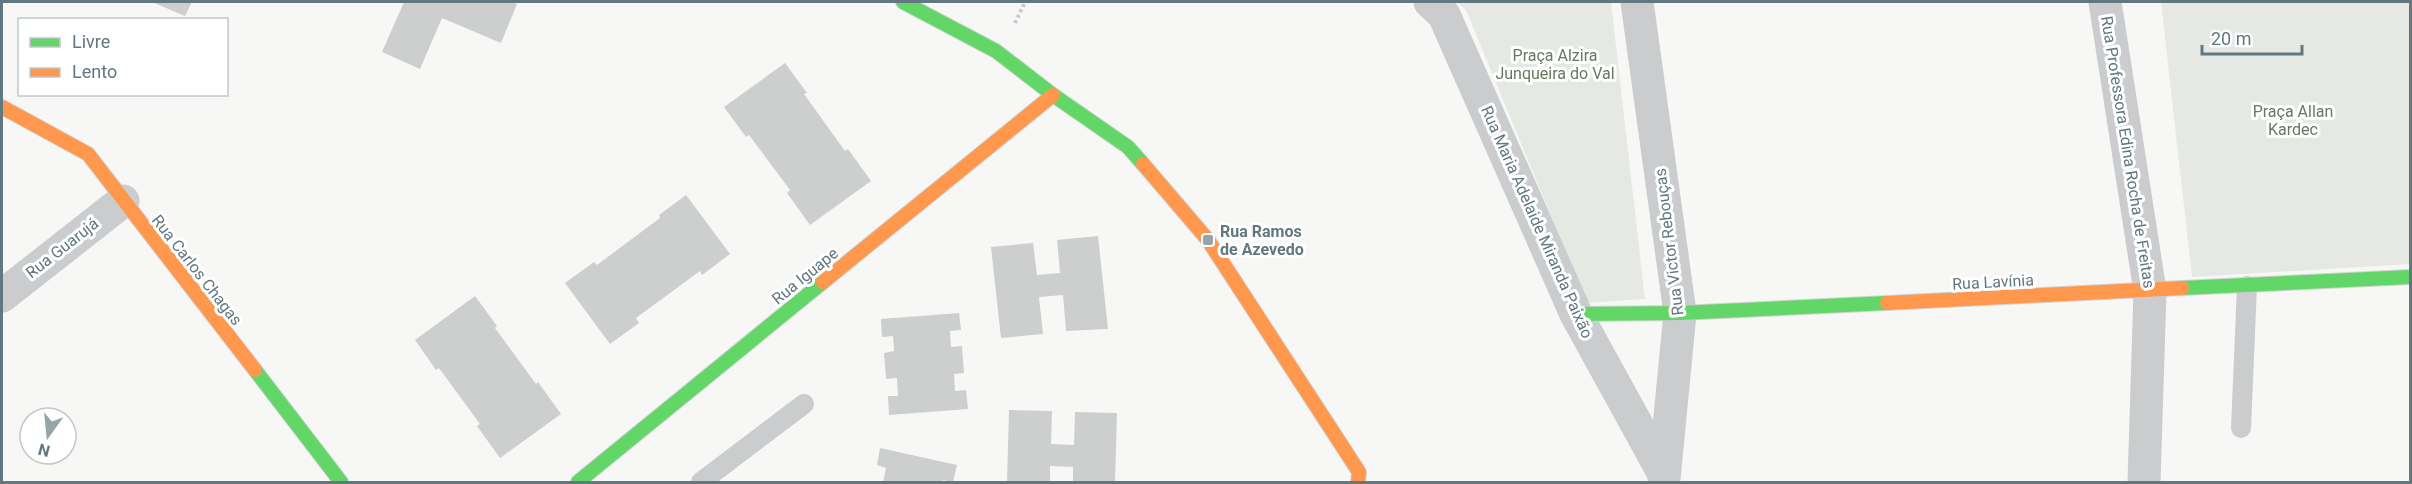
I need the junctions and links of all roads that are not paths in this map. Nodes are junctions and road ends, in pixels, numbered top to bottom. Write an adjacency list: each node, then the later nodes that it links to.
1 (903, 2): 5 (street)
2 (1430, 2): 13 (street, Rua Maria Adelaide Miranda Paixão)
3 (1637, 2): 12 (street, Rua Victor Rebouças)
4 (2105, 2): 10 (street, Rua Professora Edina Rocha de Freitas)
5 (1053, 95): 18 (street, Rua Iguape); 20 (street)
6 (2, 106): 7 (street, Rua Carlos Chagas)
7 (123, 201): 11 (street, Rua Guarujá); 17 (street, Rua Carlos Chagas)
8 (2410, 277): 9 (street, Rua Lavínia)
9 (2247, 286): 10 (street, Rua Lavínia); 15 (lane)
10 (2150, 291): 12 (street, Rua Lavínia); 21 (street, Rua Professora Edina Rocha de Freitas)
11 (2, 297)
12 (1680, 313): 13 (street, Rua Lavínia); 16 (street, Rua Victor Rebouças)
13 (1576, 314): 16 (street, Rua Maria Adelaide Miranda Paixão)
14 (804, 404): 19 (lane)
15 (2241, 428)
16 (1664, 478)
17 (341, 483)
18 (578, 483)
19 (701, 483)
20 (1358, 483)
21 (2144, 483)

